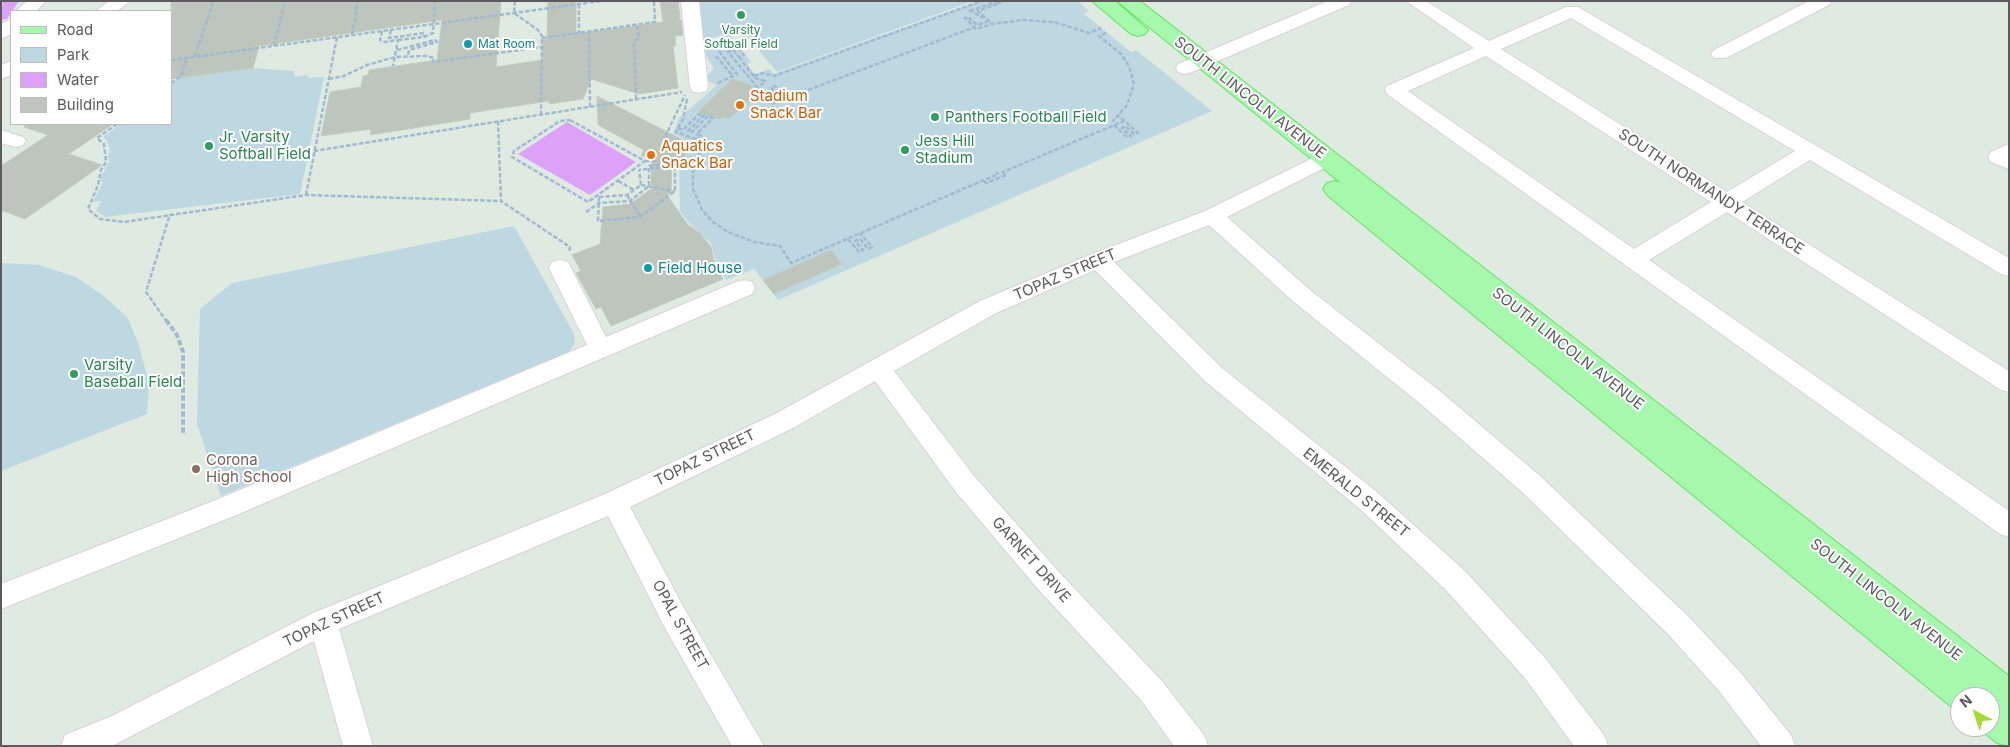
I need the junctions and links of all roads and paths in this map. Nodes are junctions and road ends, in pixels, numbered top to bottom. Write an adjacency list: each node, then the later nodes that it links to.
1 (38, 1): 21 (street)
2 (122, 1): 22 (street)
3 (284, 1): 44 (path)
4 (358, 1): 38 (path)
5 (436, 1): 26 (path)
6 (514, 1): 24 (path)
7 (601, 1): 17 (path)
8 (654, 1): 29 (path)
9 (690, 1): 65 (street)
10 (982, 1): 20 (path)
11 (998, 1): 23 (path); 25 (path)
12 (1102, 1): 57 (main road, SOUTH LINCOLN AVENUE)
13 (1127, 1): 57 (main road, SOUTH LINCOLN AVENUE)
14 (1343, 1): 57 (street)
15 (1414, 1): 46 (street, SOUTH NORMANDY TERRACE)
16 (1823, 1): 49 (street)
17 (588, 2): 19 (path)
18 (213, 4): 50 (path)
19 (579, 4): 24 (path); 35 (path)
20 (966, 7): 23 (path); 61 (path)
21 (25, 10)
22 (107, 10)
23 (970, 11): 25 (path)
24 (514, 13): 26 (path); 41 (path)
25 (987, 20): 27 (path); 30 (path)
26 (434, 24): 32 (path); 40 (path)
27 (992, 24): 30 (path); 31 (path)
28 (10, 25): 37 (street)
29 (637, 25): 34 (path); 66 (path)
30 (975, 28): 67 (path)
31 (1101, 28)
32 (391, 30): 33 (path); 40 (path)
33 (382, 31): 38 (path); 42 (path)
34 (589, 31): 35 (path); 69 (path)
35 (579, 33): 41 (path)
36 (1106, 33): 71 (path)
37 (1, 34)
38 (352, 35): 39 (path)
39 (338, 37): 44 (path); 62 (path)
40 (424, 37): 42 (path)
41 (542, 38): 45 (path)
42 (398, 40): 47 (path)
43 (724, 43): 48 (path); 54 (path); 59 (path)
44 (274, 46): 50 (path)
45 (542, 47): 51 (path); 70 (path)
46 (1487, 48): 80 (street); 99 (street, SOUTH NORMANDY TERRACE); 108 (street)
47 (396, 50): 51 (path); 53 (path)
48 (731, 51): 54 (path); 64 (path)
49 (1720, 54)
50 (195, 56): 52 (path)
51 (408, 56): 53 (path)
52 (187, 57): 56 (path); 63 (path)
53 (395, 57): 58 (path); 62 (path)
54 (738, 57): 61 (path)
55 (718, 58): 60 (path)
56 (172, 60)
57 (1194, 64): 84 (main road, SOUTH LINCOLN AVENUE)
58 (393, 66)
59 (734, 70)
60 (732, 75)
61 (754, 76): 64 (path)
62 (329, 79): 79 (path)
63 (172, 82)
64 (758, 88): 68 (path)
65 (694, 89): 66 (path); 76 (path); 77 (path)
66 (636, 99): 69 (path)
67 (786, 99): 68 (path); 68 (path)
68 (768, 101)
69 (590, 107): 70 (path)
70 (541, 114): 72 (path)
71 (1119, 116): 73 (path); 74 (path)
72 (498, 121): 79 (path); 97 (path)
73 (1124, 121): 74 (path); 74 (path)
74 (1113, 124): 89 (path)
75 (116, 125): 102 (path)
76 (678, 128): 78 (path); 78 (path)
77 (665, 137)
78 (697, 139): 106 (path)
79 (314, 151): 94 (path)
80 (1809, 151): 99 (street); 110 (street)
81 (657, 157): 83 (path)
82 (645, 161): 83 (path); 85 (path); 95 (path)
83 (655, 161): 86 (path)
84 (1318, 163): 103 (street, TOPAZ STREET); 120 (main road, SOUTH LINCOLN AVENUE); 121 (main road, SOUTH LINCOLN AVENUE)
85 (638, 169): 86 (path); 88 (path); 90 (path)
86 (649, 169): 91 (path); 93 (path)
87 (996, 172): 89 (path)
88 (618, 181): 92 (path); 95 (path)
89 (984, 181): 105 (path)
90 (641, 185): 91 (path); 92 (path)
91 (649, 186): 93 (path); 98 (path)
92 (634, 190): 96 (path)
93 (674, 190): 104 (path)
94 (306, 195): 97 (path); 102 (path)
95 (598, 196): 96 (path); 100 (path)
96 (627, 196): 98 (path)
97 (501, 201): 109 (path)
98 (630, 201): 100 (path); 104 (path)
99 (1726, 202): 108 (street); 114 (street, SOUTH NORMANDY TERRACE)
100 (599, 203): 101 (path); 104 (path)
101 (586, 212)
102 (170, 214): 115 (path)
103 (1212, 216): 107 (street, TOPAZ STREET); 128 (street)
104 (640, 217)
105 (860, 233): 106 (path); 106 (path)
106 (848, 238)
107 (1098, 260): 113 (street, TOPAZ STREET); 127 (street, EMERALD STREET)
108 (1633, 260): 117 (street)
109 (564, 264): 112 (street)
110 (2009, 268)
111 (744, 288): 112 (street)
112 (601, 349): 118 (street)
113 (878, 367): 116 (street, TOPAZ STREET); 126 (street, GARNET DRIVE)
114 (2009, 383)
115 (183, 433)
116 (614, 502): 119 (street, TOPAZ STREET); 125 (street, OPAL STREET)
117 (2009, 526)
118 (1, 597)
119 (322, 622): 123 (street, TOPAZ STREET); 124 (street)
120 (1954, 687)
121 (2009, 697)
122 (2009, 736): 129 (street)
123 (76, 746)
124 (358, 746)
125 (749, 746)
126 (1193, 746)
127 (1593, 746)
128 (1780, 746)
129 (1998, 746)

